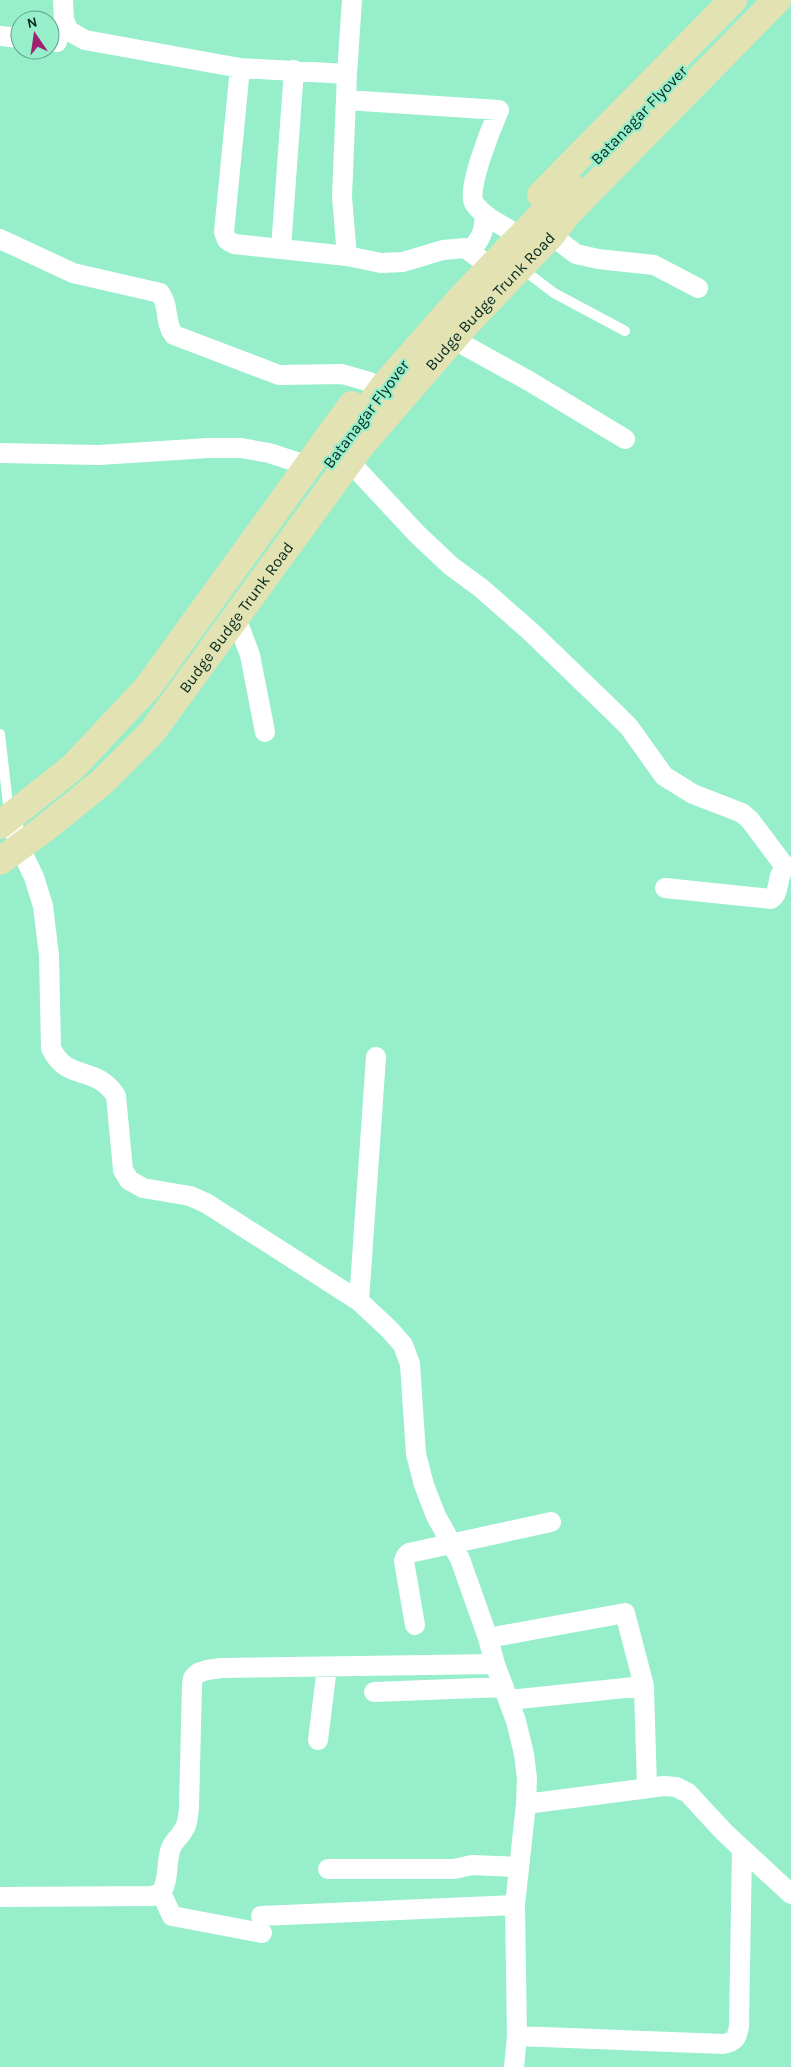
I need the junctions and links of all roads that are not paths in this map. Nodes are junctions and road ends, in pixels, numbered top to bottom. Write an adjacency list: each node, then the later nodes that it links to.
1 (62, 0): 6 (street)
2 (352, 0): 8 (street)
3 (733, 0): 11 (street, Budge Budge Trunk Road)
4 (751, 0): 29 (street, Batanagar Flyover)
5 (776, 0): 12 (street, Budge Budge Trunk Road)
6 (240, 68): 7 (street); 14 (street)
7 (294, 70): 8 (street); 14 (street)
8 (347, 74): 9 (street)
9 (346, 100): 10 (street); 16 (street)
10 (485, 215): 11 (street); 15 (street)
11 (508, 229): 15 (street, Budge Budge Trunk Road)
12 (551, 235): 17 (street, Budge Budge Trunk Road); 18 (street)
13 (0, 239): 21 (street)
14 (281, 248): 16 (street)
15 (474, 255): 16 (street); 17 (lane); 21 (street, Budge Budge Trunk Road)
16 (347, 256)
17 (514, 274): 19 (lane); 20 (street, Budge Budge Trunk Road)
18 (698, 288)
19 (625, 331)
20 (453, 339): 22 (street); 24 (street, Budge Budge Trunk Road)
21 (370, 382): 25 (street, Budge Budge Trunk Road)
22 (625, 439)
23 (0, 453): 25 (street)
24 (350, 461): 26 (street, Budge Budge Trunk Road); 30 (street)
25 (309, 466): 29 (street, Budge Budge Trunk Road)
26 (236, 618): 27 (street); 29 (street, Budge Budge Trunk Road)
27 (265, 732)
28 (0, 734): 29 (lane)
29 (6, 838): 33 (street)
30 (788, 867): 31 (street)
31 (665, 888)
32 (376, 1058): 33 (street)
33 (359, 1301): 35 (street)
34 (551, 1522): 35 (street)
35 (452, 1544): 36 (street); 37 (street)
36 (415, 1625)
37 (488, 1638): 38 (street); 40 (street)
38 (495, 1664): 39 (street); 42 (street)
39 (327, 1667): 43 (street); 49 (street)
40 (644, 1686): 42 (street); 44 (street)
41 (374, 1692): 42 (street)
42 (506, 1694): 45 (street)
43 (318, 1740)
44 (647, 1788): 45 (street); 46 (street)
45 (526, 1804): 47 (street)
46 (742, 1849): 50 (street); 53 (street)
47 (519, 1867): 48 (street); 52 (street)
48 (328, 1869)
49 (161, 1893): 51 (street); 52 (street)
50 (791, 1894)
51 (0, 1897)
52 (515, 1905): 53 (street)
53 (517, 2036): 54 (street)
54 (514, 2067)

